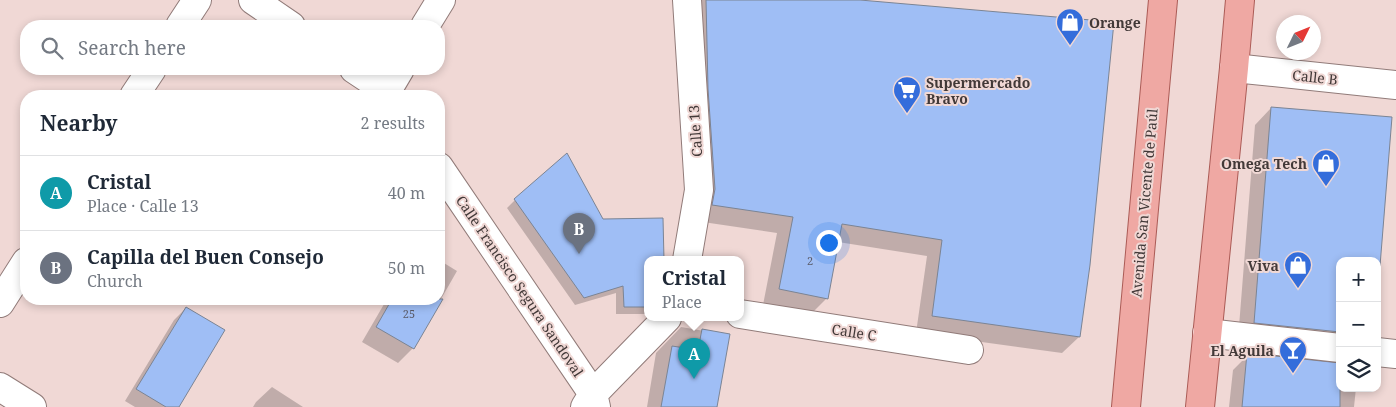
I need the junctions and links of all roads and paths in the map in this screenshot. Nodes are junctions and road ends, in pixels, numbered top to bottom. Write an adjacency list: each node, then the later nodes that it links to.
1 (197, 0): 7 (street)
2 (252, 0): 8 (street)
3 (441, 0): 9 (street)
4 (687, 0): 17 (street, Calle 13)
5 (1163, 0): 30 (main road, Avenida San Vicente de Paúl)
6 (1240, 0): 10 (main road)
7 (184, 20)
8 (282, 20)
9 (429, 20)
10 (1234, 68): 14 (street, Calle B); 22 (main road)
11 (148, 75): 15 (street)
12 (368, 75): 13 (street)
13 (392, 85)
14 (1396, 85)
15 (138, 90)
16 (445, 176): 28 (street, Calle Francisco Segura Sandoval)
17 (688, 256)
18 (20, 271): 19 (street)
19 (0, 302)
20 (744, 315): 24 (street, Calle C)
21 (664, 321): 28 (street)
22 (1207, 333): 23 (street); 31 (main road)
23 (1336, 348)
24 (969, 350)
25 (1381, 352): 26 (street)
26 (1396, 354)
27 (0, 387): 29 (street)
28 (591, 403)
29 (32, 407)
30 (1126, 407)
31 (1200, 407)

